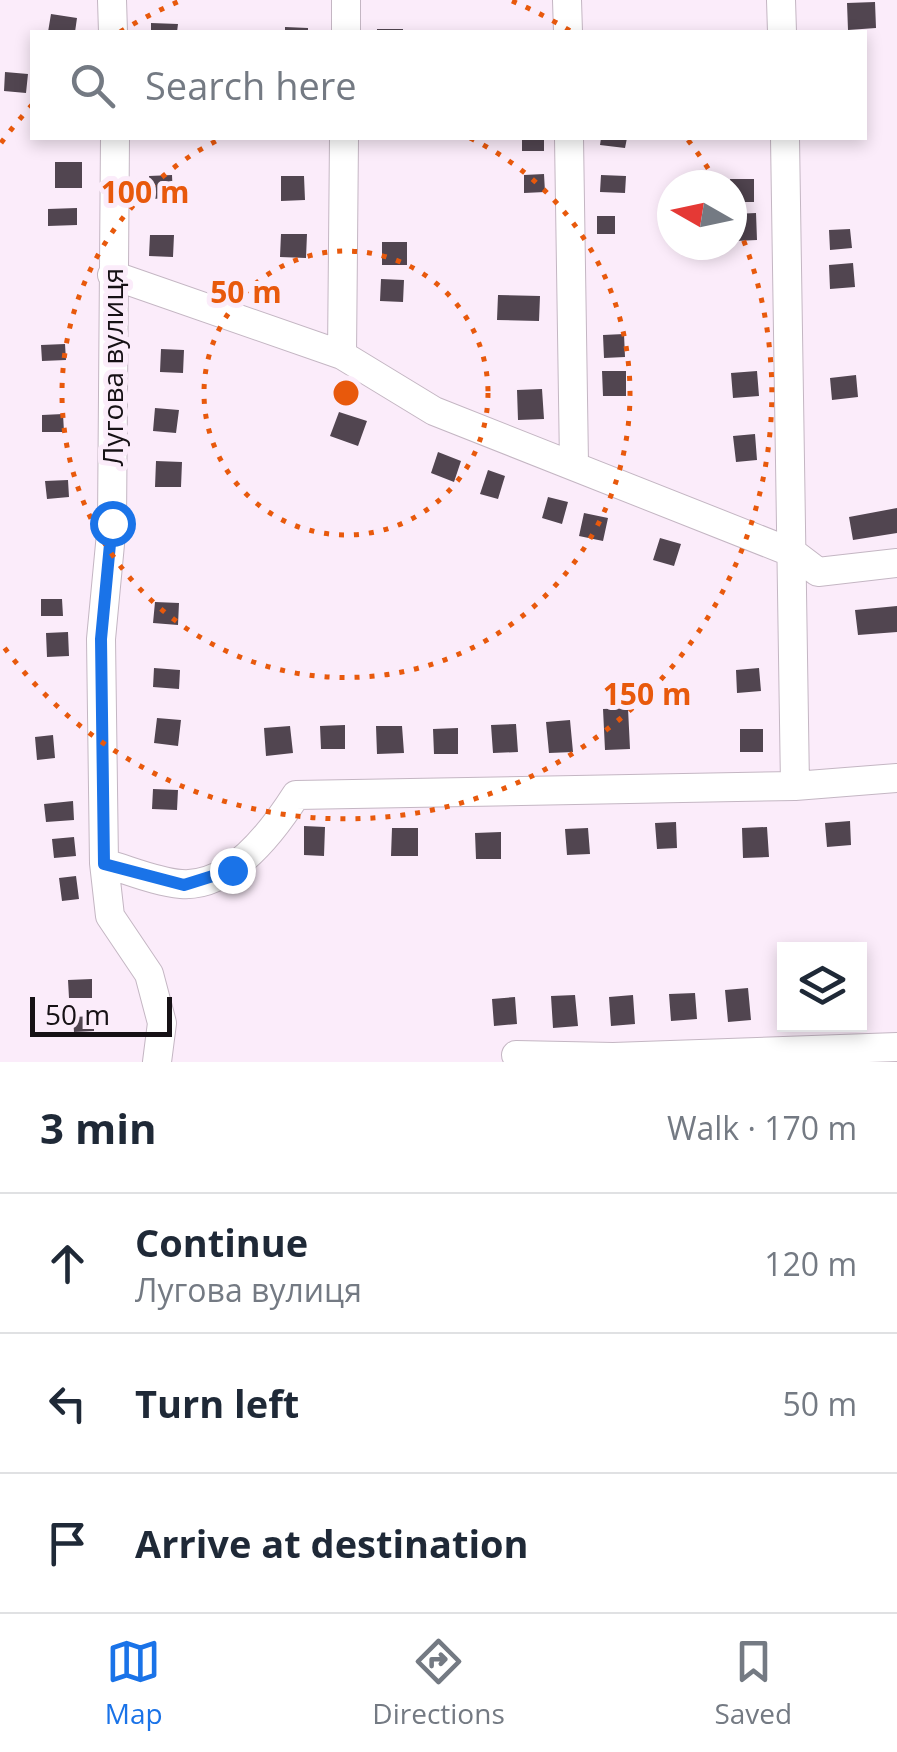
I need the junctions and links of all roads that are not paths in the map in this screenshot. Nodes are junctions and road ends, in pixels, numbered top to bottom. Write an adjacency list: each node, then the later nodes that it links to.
1 (112, 0): 5 (street)
2 (346, 0): 6 (street)
3 (567, 0): 7 (street)
4 (781, 0): 8 (street)
5 (113, 30)
6 (346, 30)
7 (568, 30)
8 (782, 30)
9 (115, 140): 13 (street, Лугова вулиця)
10 (344, 140): 14 (street)
11 (569, 140): 15 (street)
12 (785, 140): 16 (street)
13 (112, 275): 14 (street); 20 (street, Лугова вулиця)
14 (342, 355): 15 (street)
15 (574, 462): 16 (street)
16 (793, 553): 17 (street); 19 (street)
17 (897, 563)
18 (897, 778): 19 (street)
19 (795, 786): 20 (street)
20 (104, 864): 23 (street, Лугова вулиця)
21 (897, 1047): 22 (street)
22 (516, 1054)
23 (157, 1062)

